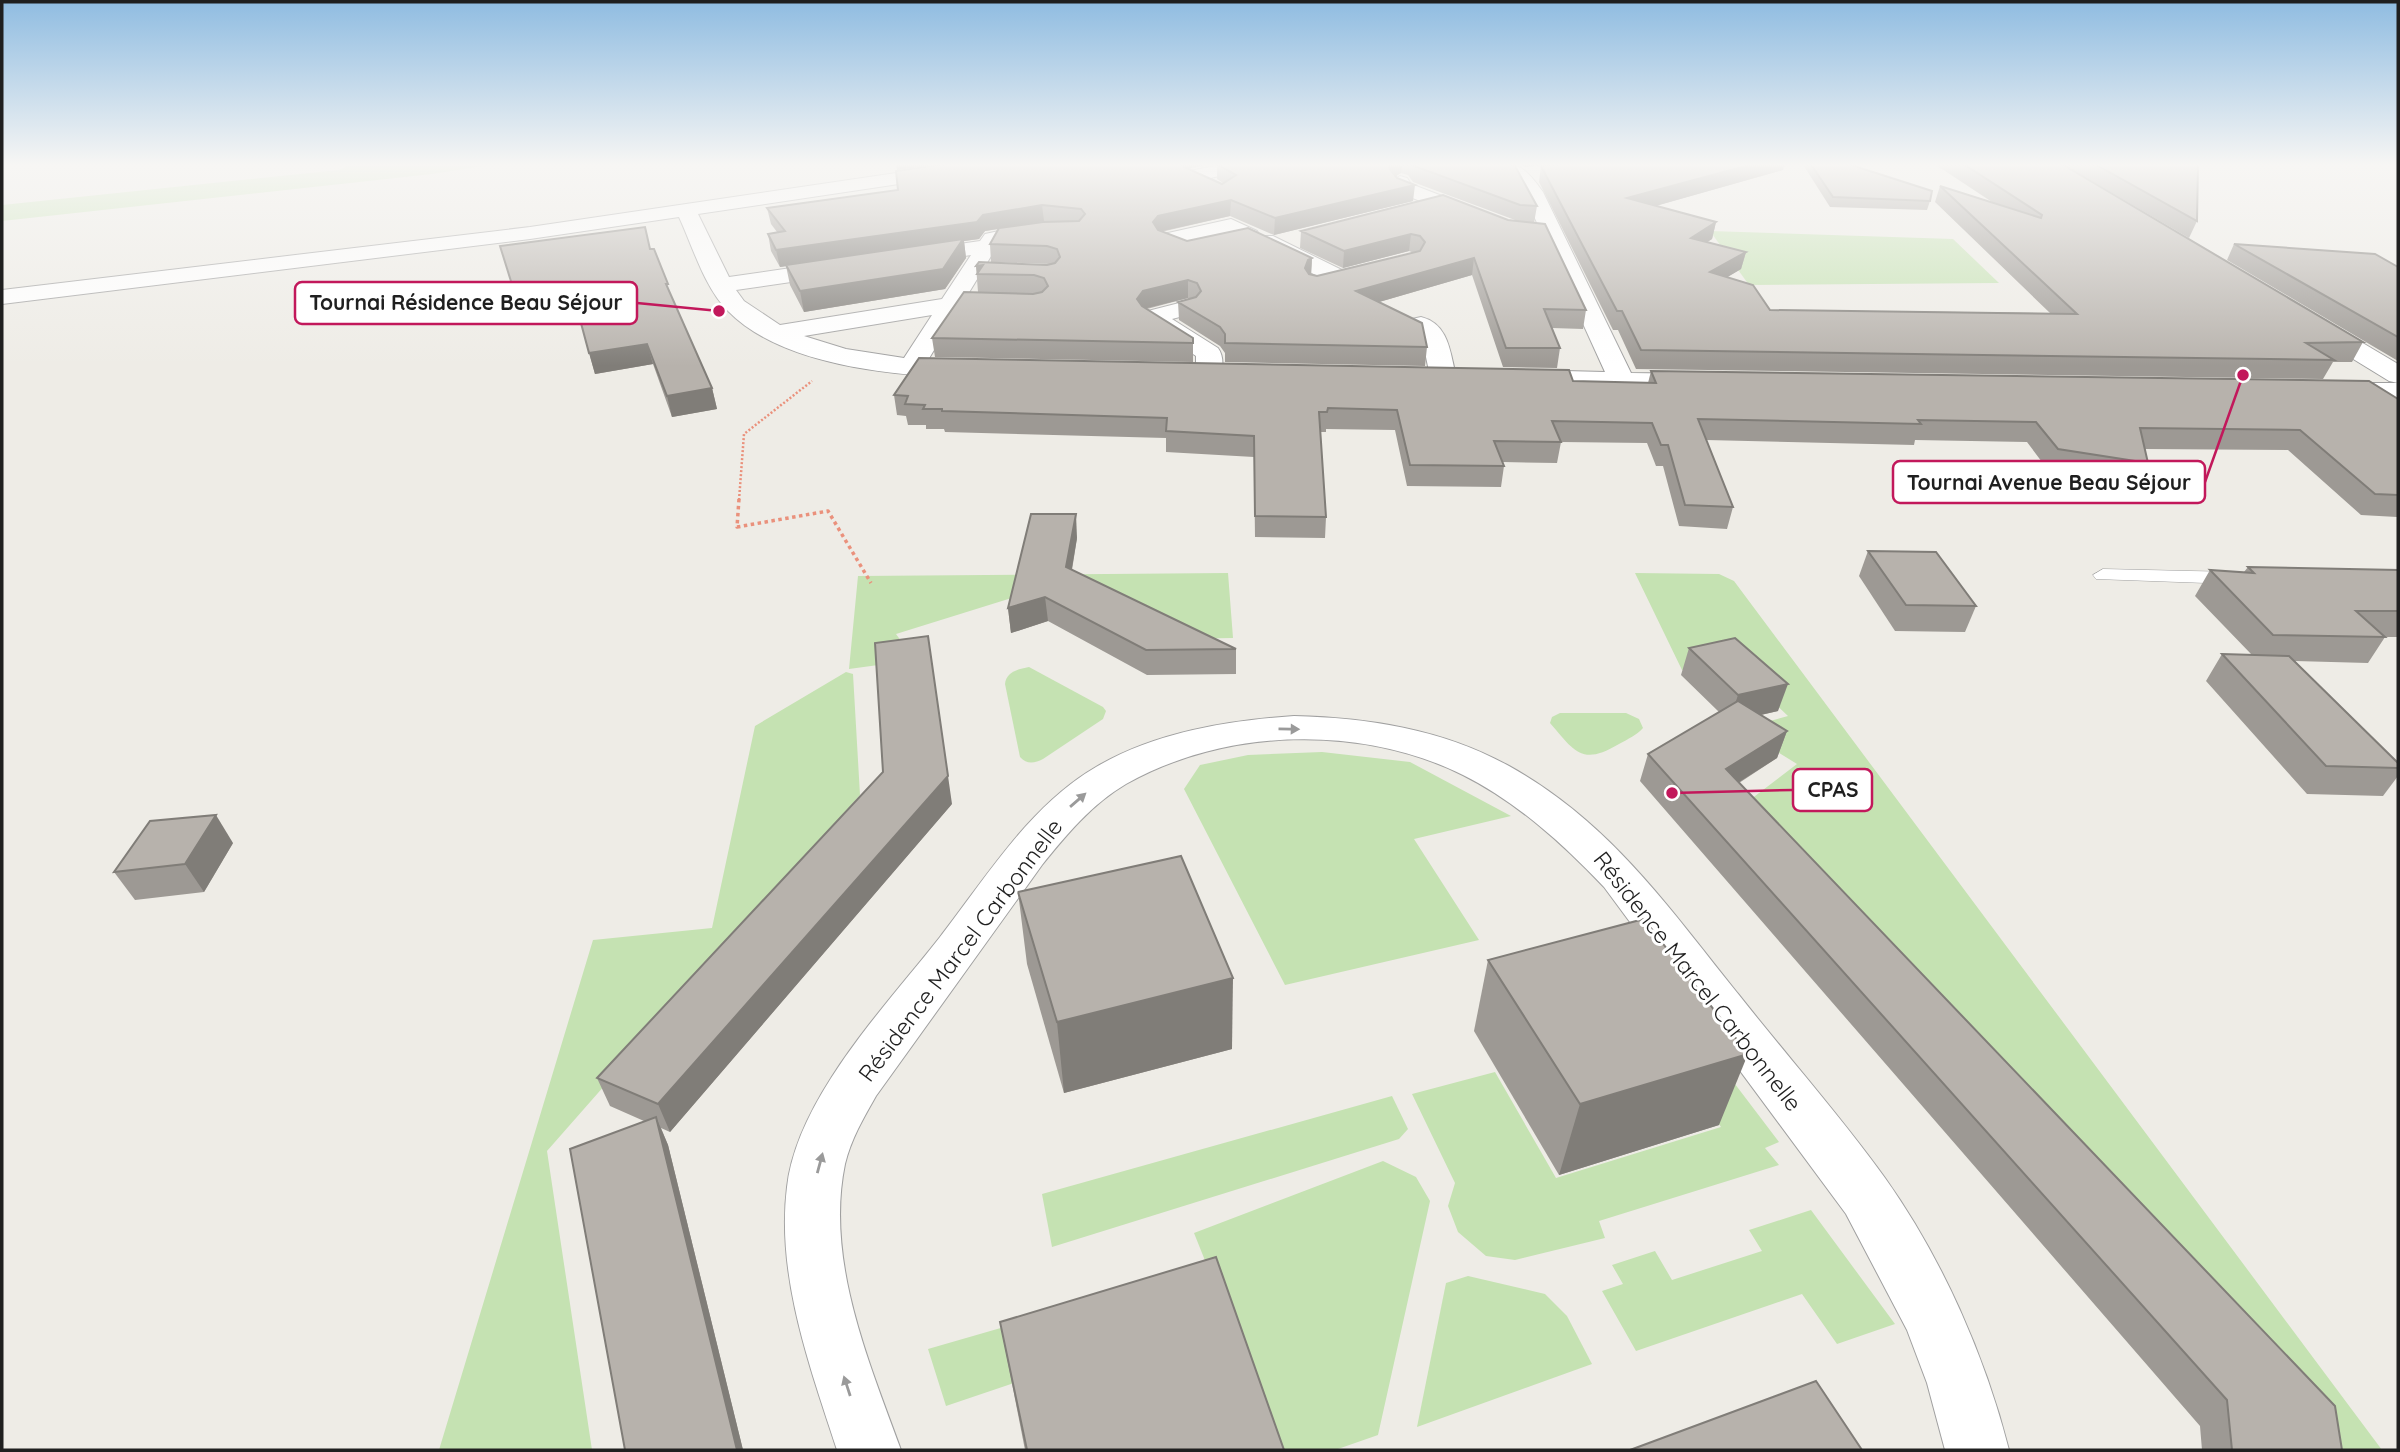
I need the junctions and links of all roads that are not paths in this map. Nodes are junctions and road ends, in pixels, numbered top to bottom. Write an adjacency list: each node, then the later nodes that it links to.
1 (529, 231): 18 (street)
2 (696, 231): 17 (street)
3 (1527, 231): 4 (street)
4 (1552, 233): 35 (street)
5 (1018, 234): 9 (street)
6 (1250, 234): 8 (street)
7 (1298, 238): 8 (street)
8 (1272, 245): 15 (street)
9 (987, 246): 10 (street); 12 (street)
10 (890, 260)
11 (862, 265): 17 (street)
12 (972, 270): 13 (street); 20 (street)
13 (997, 271)
14 (1363, 273): 15 (street)
15 (1340, 278): 16 (street)
16 (1315, 284)
17 (724, 285): 24 (street)
18 (2, 297)
19 (981, 301): 20 (street)
20 (952, 302): 24 (street); 25 (street)
21 (1187, 308): 28 (street)
22 (2292, 311): 30 (street)
23 (1421, 324): 32 (street)
24 (776, 333): 25 (street)
25 (912, 366): 26 (street)
26 (996, 370)
27 (1182, 373): 28 (street)
28 (1209, 374): 29 (street)
29 (1237, 374)
30 (2398, 374)
31 (1416, 376): 32 (street)
32 (1443, 376): 33 (street)
33 (1471, 377)
34 (1498, 377): 35 (street)
35 (1622, 380): 36 (street)
36 (1719, 382)
37 (2315, 391): 38 (street)
38 (2398, 391)
39 (2103, 575): 40 (lane)
40 (2251, 578)
41 (869, 1450): 42 (street, Résidence Marcel Carbonnelle, one-way to 42)
42 (1978, 1450)

